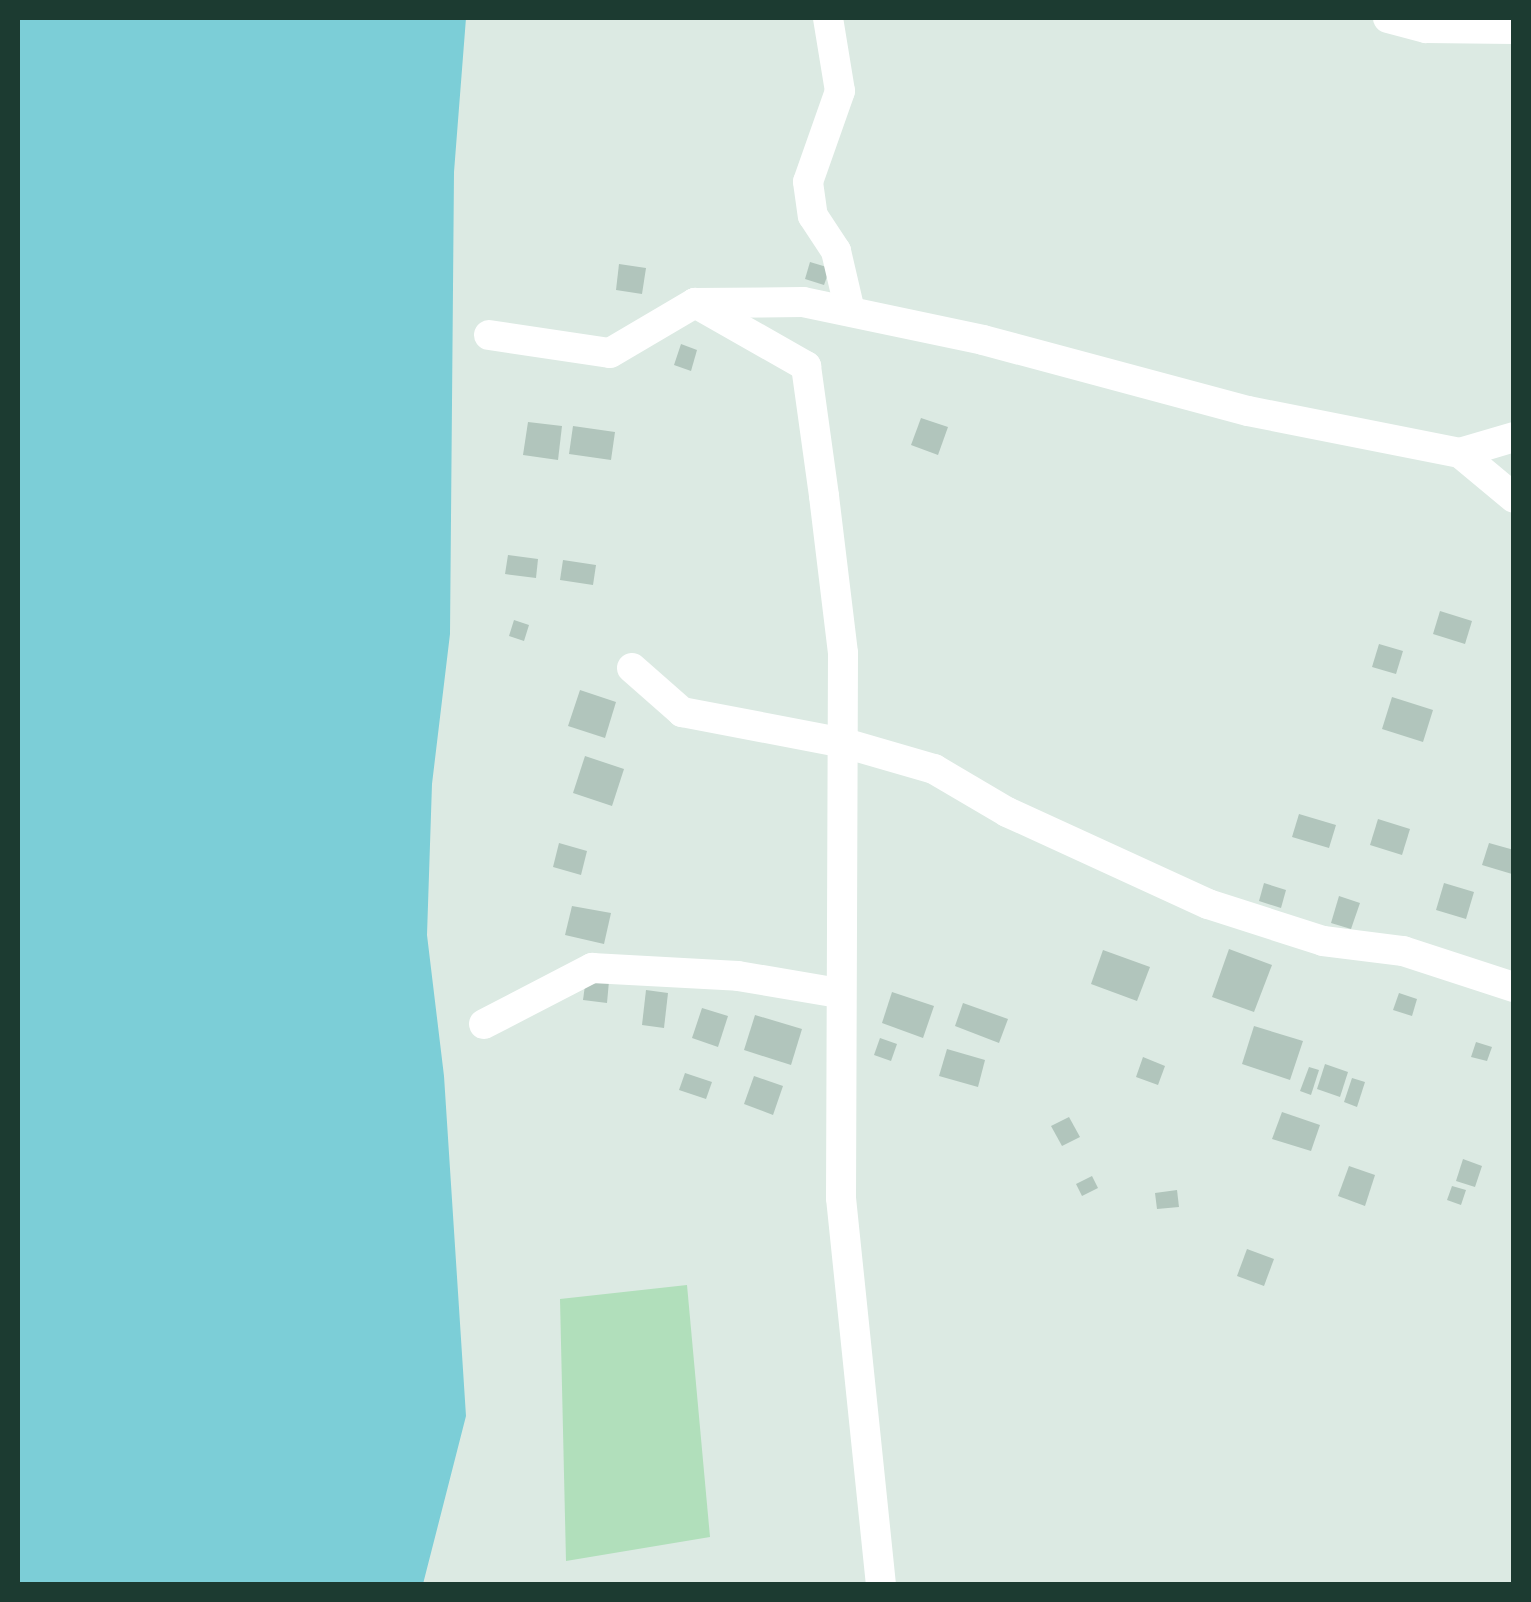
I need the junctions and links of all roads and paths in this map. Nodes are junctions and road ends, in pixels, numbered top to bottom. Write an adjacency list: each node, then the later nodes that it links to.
1 (828, 18): 5 (street)
2 (1388, 18): 3 (street)
3 (1514, 28)
4 (695, 304): 5 (street); 6 (street); 11 (street)
5 (850, 311): 8 (street)
6 (490, 335)
7 (1514, 437): 8 (street)
8 (1460, 452): 9 (street)
9 (1514, 498)
10 (632, 668): 11 (street)
11 (844, 743): 12 (street); 13 (street)
12 (1514, 987)
13 (839, 993): 14 (street); 15 (street)
14 (484, 1024)
15 (881, 1584)

